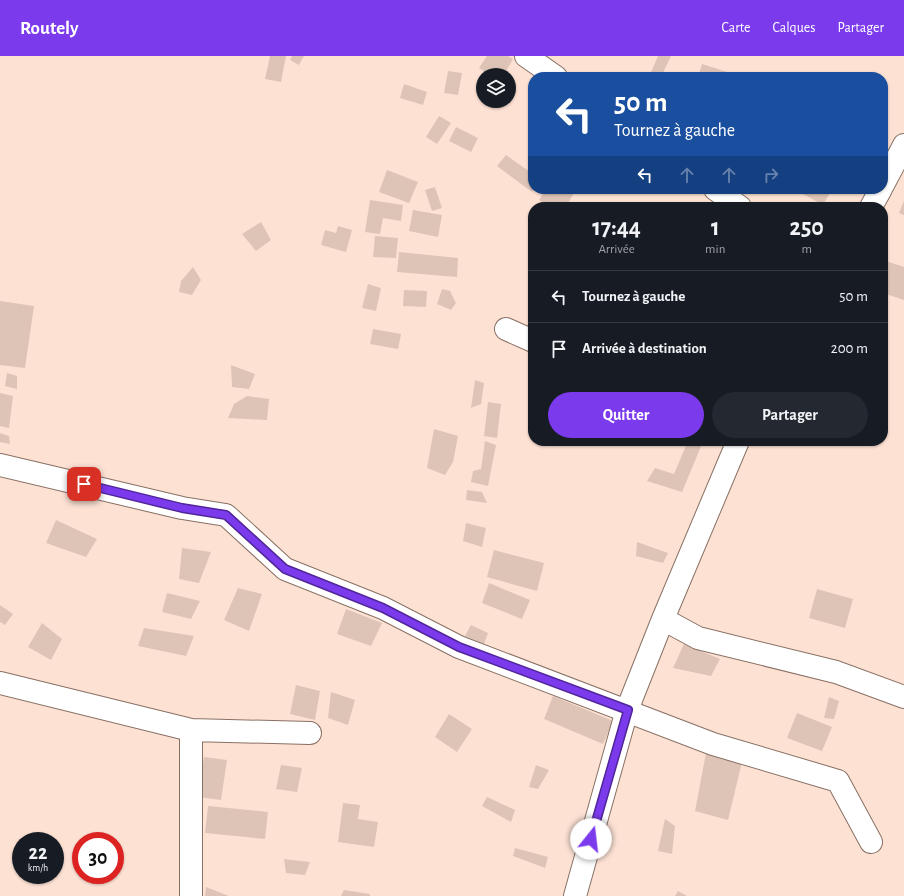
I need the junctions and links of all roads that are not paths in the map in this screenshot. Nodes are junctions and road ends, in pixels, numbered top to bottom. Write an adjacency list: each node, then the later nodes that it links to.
1 (526, 56): 2 (street)
2 (549, 72)
3 (904, 145): 4 (street)
4 (888, 175)
5 (722, 194): 6 (street)
6 (733, 202)
7 (506, 329): 8 (street)
8 (528, 339)
9 (736, 446): 11 (street)
10 (0, 465): 14 (street)
11 (663, 619): 13 (street); 14 (street)
12 (0, 683): 15 (street)
13 (904, 697)
14 (628, 710): 17 (street); 19 (street)
15 (191, 730): 16 (street); 18 (street)
16 (310, 733)
17 (871, 842)
18 (191, 896)
19 (575, 896)

